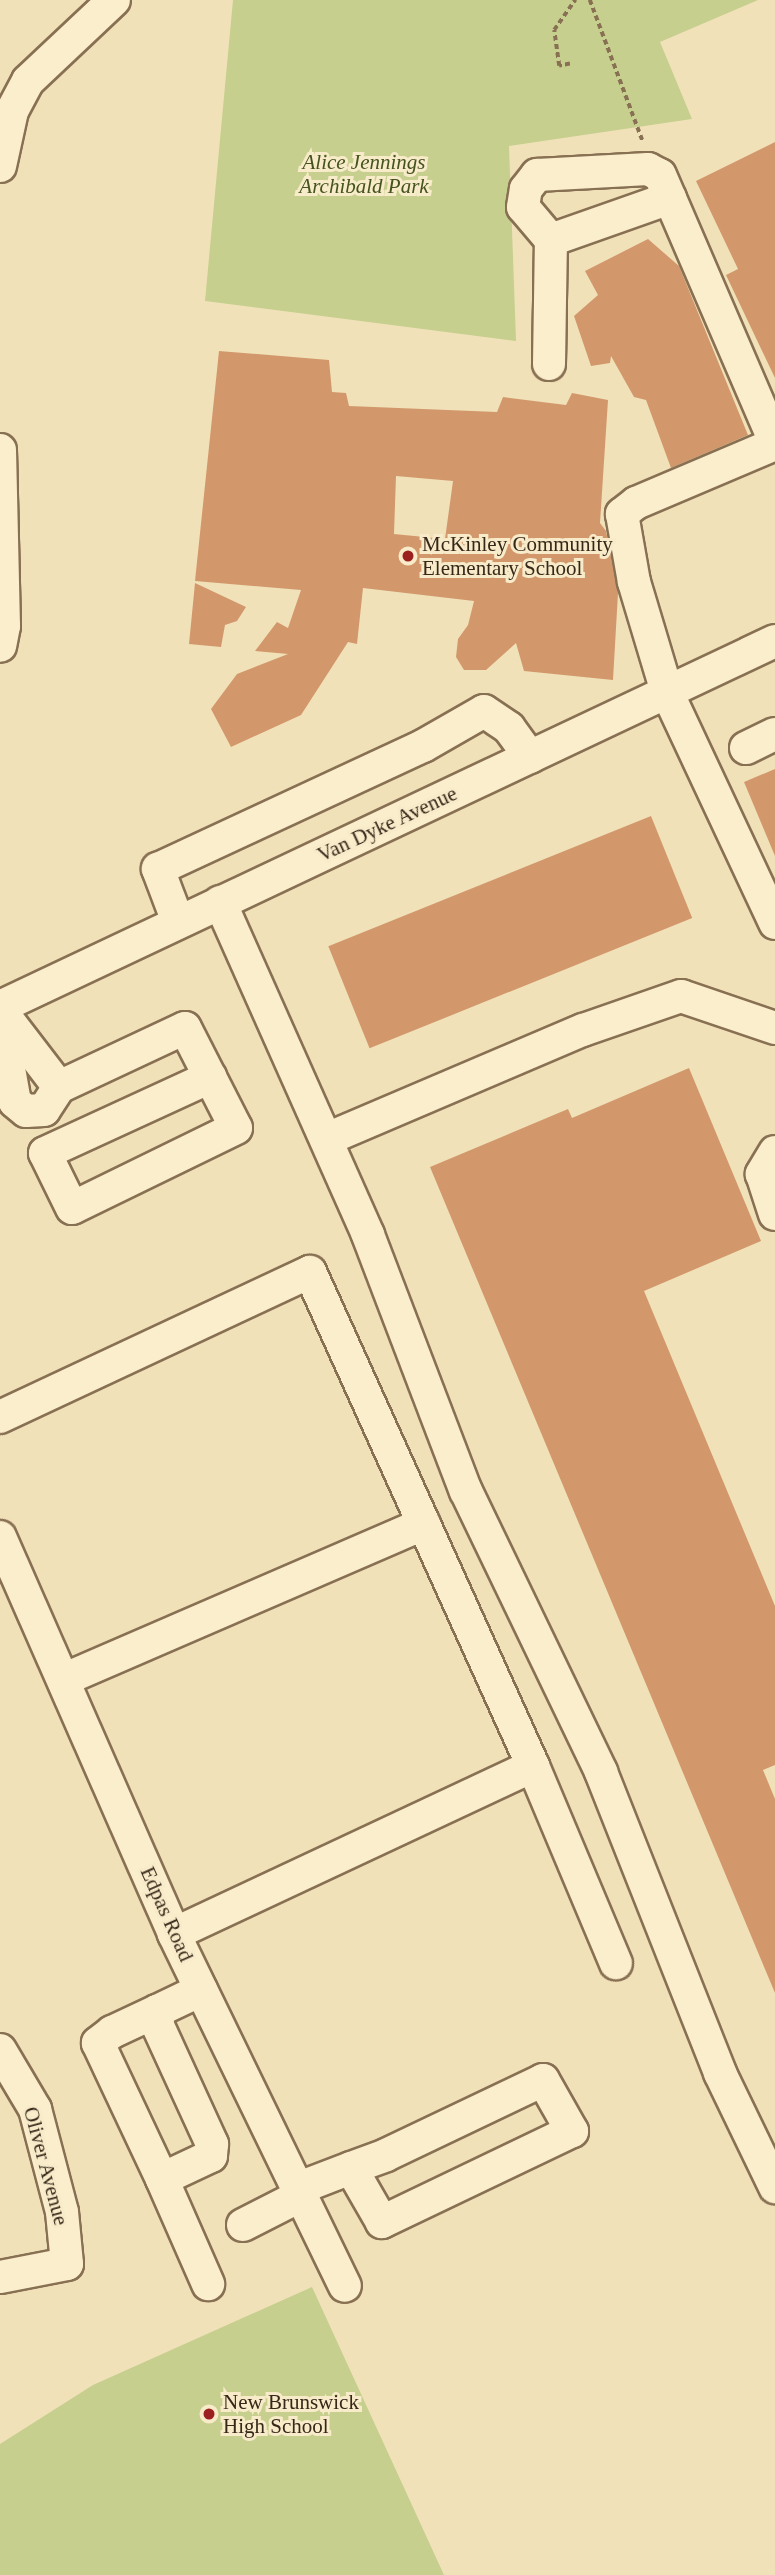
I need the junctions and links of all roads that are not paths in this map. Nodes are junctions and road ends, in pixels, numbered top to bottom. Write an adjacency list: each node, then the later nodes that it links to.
1 (114, 0): 2 (street)
2 (0, 166)
3 (670, 198): 4 (street); 4 (street); 6 (street)
4 (551, 240): 5 (street)
5 (549, 364)
6 (775, 443): 10 (street)
7 (0, 450): 9 (street)
8 (775, 641): 10 (street, Van Dyke Avenue)
9 (0, 646)
10 (667, 692): 13 (street, Van Dyke Avenue); 16 (street)
11 (775, 734): 12 (street)
12 (746, 748)
13 (530, 757): 14 (street, Van Dyke Avenue); 15 (street)
14 (220, 902): 15 (street, Van Dyke Avenue); 23 (street)
15 (178, 922): 17 (street, Van Dyke Avenue)
16 (775, 923)
17 (0, 1008): 21 (street)
18 (0, 1018): 22 (street)
19 (775, 1028): 23 (street)
20 (210, 1077): 20 (street); 21 (street)
21 (59, 1087): 22 (street)
22 (7, 1105)
23 (327, 1139): 38 (street)
24 (775, 1152): 25 (street)
25 (775, 1214)
26 (0, 1417): 27 (street)
27 (424, 1524): 29 (street); 30 (street)
28 (0, 1537): 29 (street, Edpas Road)
29 (65, 1679): 31 (street, Edpas Road)
30 (533, 1766): 31 (street); 32 (street)
31 (174, 1934): 33 (street, Edpas Road)
32 (616, 1963)
33 (201, 1990): 34 (street); 39 (street, Edpas Road)
34 (157, 2011): 37 (street); 37 (street)
35 (0, 2050): 41 (street, Oliver Avenue)
36 (351, 2168): 36 (street); 39 (street)
37 (162, 2179): 42 (street)
38 (775, 2187)
39 (300, 2192): 40 (street); 43 (street, Edpas Road)
40 (243, 2225)
41 (0, 2277)
42 (208, 2284)
43 (345, 2286)

